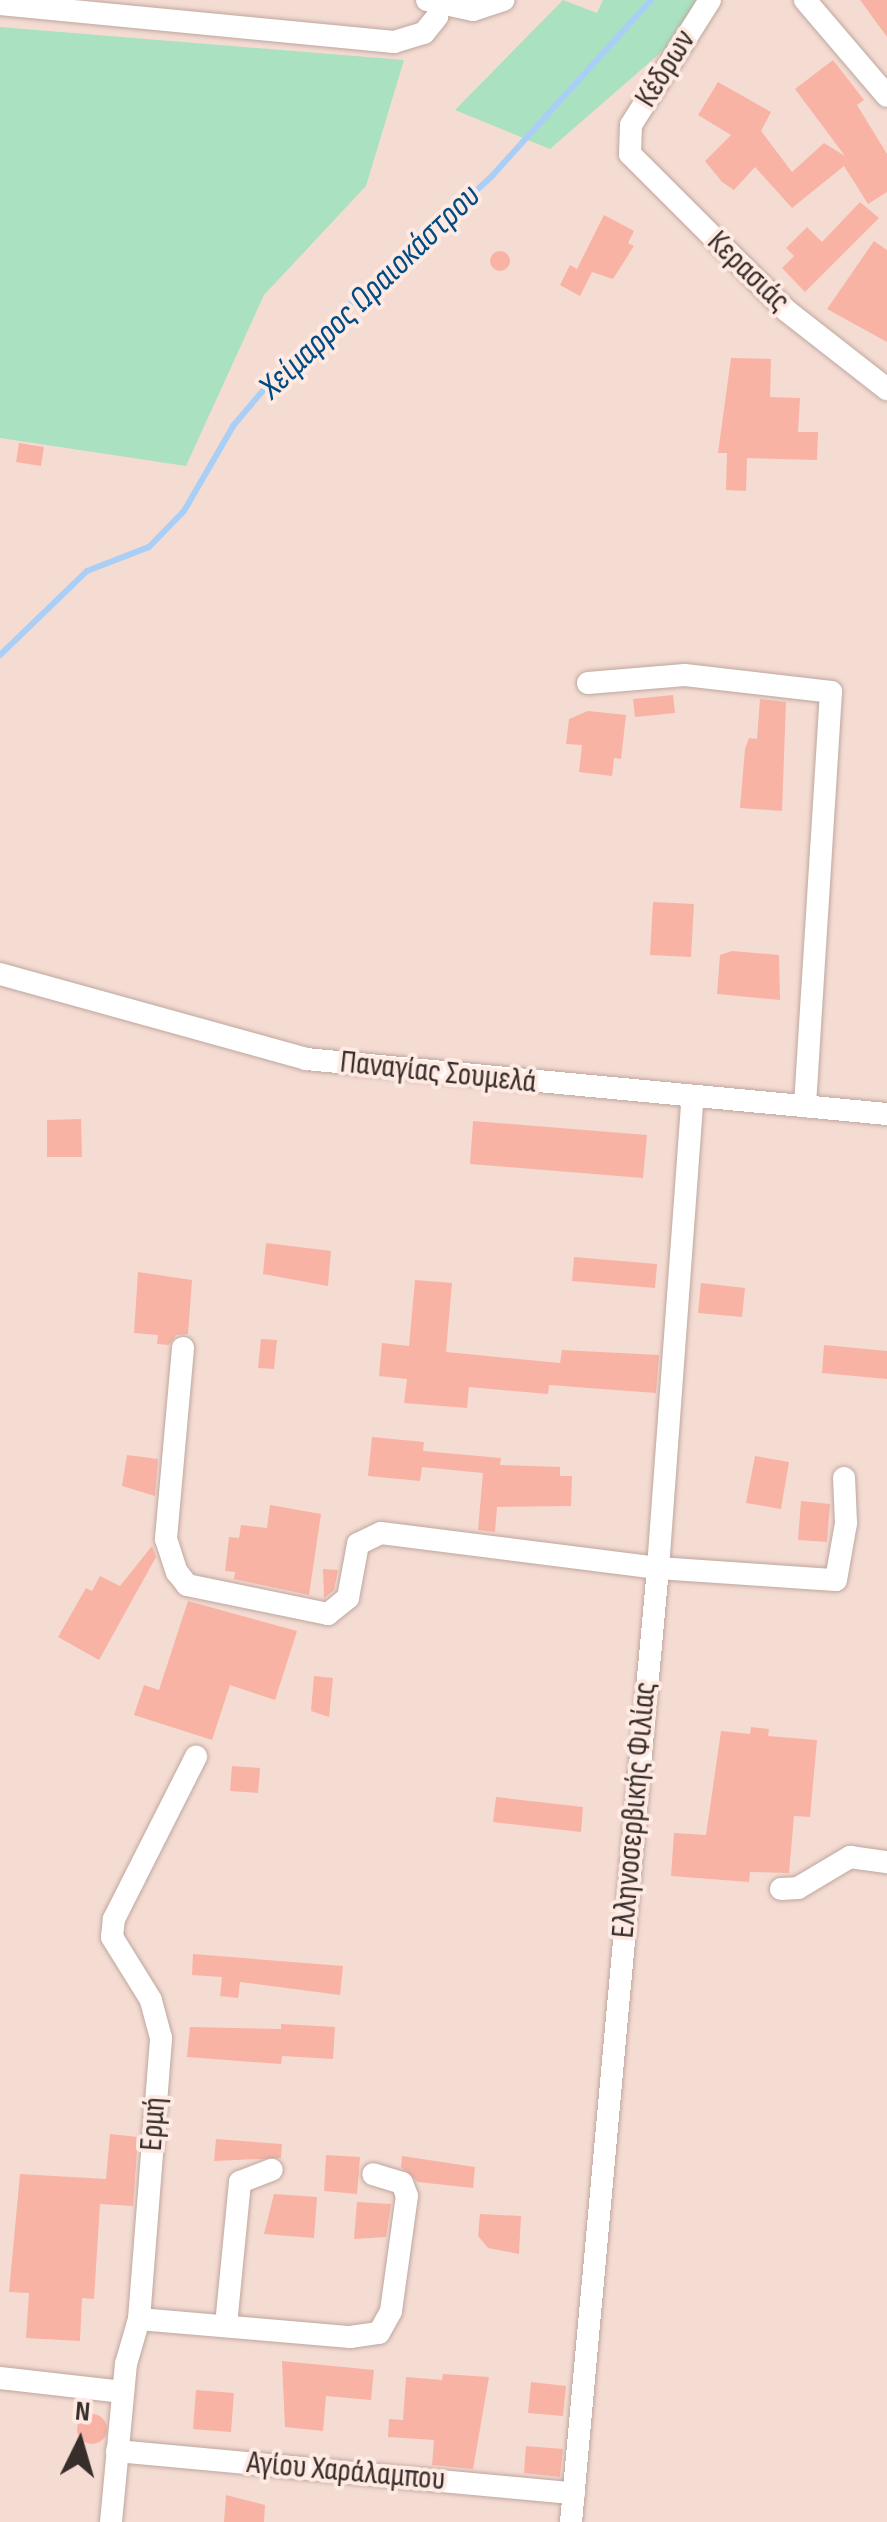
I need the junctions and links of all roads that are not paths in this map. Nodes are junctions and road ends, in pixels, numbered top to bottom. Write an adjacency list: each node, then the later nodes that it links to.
1 (710, 0): 7 (street, Κέδρων)
2 (805, 0): 6 (street)
3 (0, 4): 5 (street)
4 (498, 4): 5 (street)
5 (432, 9)
6 (887, 96)
7 (626, 140): 8 (street, Κερασιάς)
8 (887, 389)
9 (588, 684): 12 (street)
10 (0, 974): 11 (street, Παναγίας Σουμελά)
11 (692, 1097): 12 (street, Παναγίας Σουμελά); 16 (street, Ελληνοσερβικής Φιλίας)
12 (804, 1106): 13 (street, Παναγίας Σουμελά)
13 (887, 1114)
14 (183, 1348): 16 (street)
15 (844, 1478): 16 (street)
16 (658, 1568): 27 (street, Ελληνοσερβικής Φιλίας)
17 (196, 1757): 22 (street, Ερμή)
18 (887, 1862): 19 (street)
19 (782, 1890)
20 (272, 2170): 23 (street)
21 (372, 2174): 23 (street)
22 (139, 2320): 23 (street); 25 (street, Ερμή)
23 (226, 2325)
24 (0, 2378): 25 (street)
25 (123, 2392): 26 (street, Ερμή)
26 (117, 2451): 27 (street, Αγίου Χαράλαμπου); 28 (street, Ερμή)
27 (574, 2493): 29 (street, Ελληνοσερβικής Φιλίας)
28 (111, 2522)
29 (571, 2522)

